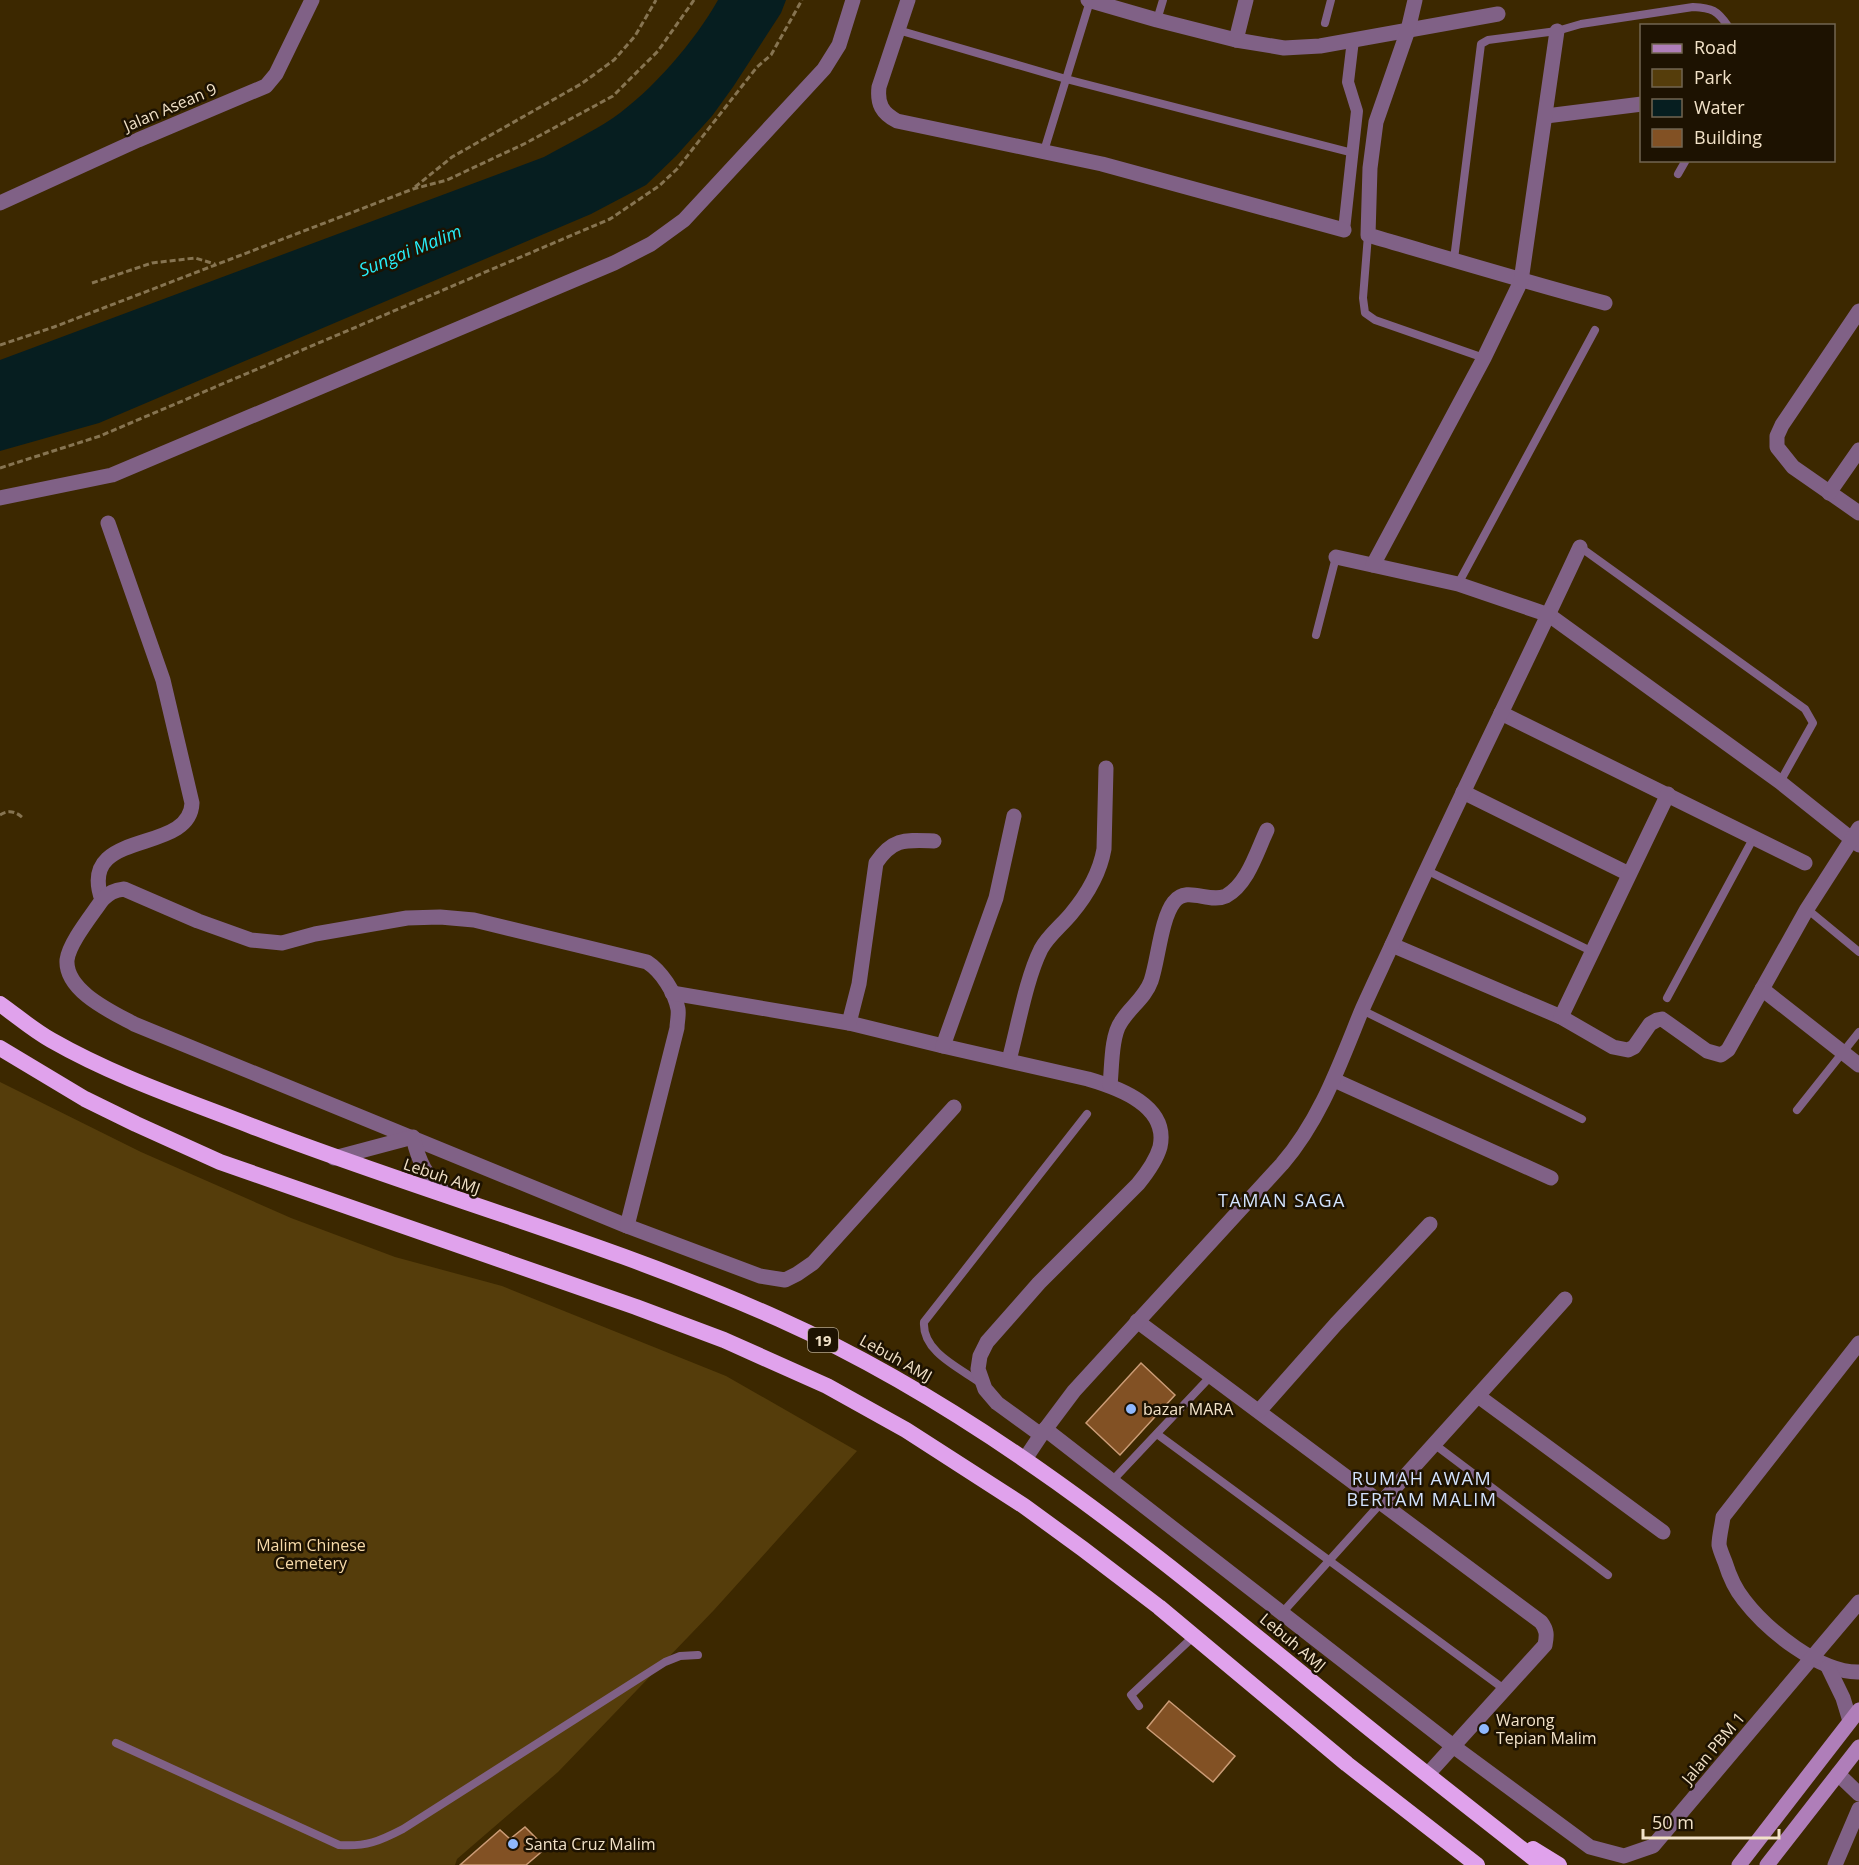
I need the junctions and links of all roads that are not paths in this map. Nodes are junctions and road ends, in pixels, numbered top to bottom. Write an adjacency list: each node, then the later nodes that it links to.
1 (312, 0): 25 (street, Jalan Asean 9)
2 (852, 0): 36 (street)
3 (908, 0): 13 (street)
4 (1089, 0): 10 (street); 18 (lane)
5 (1163, 0): 10 (lane)
6 (1246, 0): 16 (street)
7 (1331, 0): 11 (lane)
8 (1415, 0): 14 (street)
9 (1498, 14): 14 (street)
10 (1157, 20): 16 (street)
11 (1325, 23)
12 (1727, 24): 15 (lane)
13 (898, 30): 18 (lane); 21 (street)
14 (1408, 30): 17 (street); 27 (street)
15 (1557, 31): 20 (street); 28 (lane)
16 (1236, 40): 17 (street)
17 (1353, 40): 22 (street)
18 (1066, 79): 21 (lane); 22 (lane)
19 (1640, 104): 20 (street)
20 (1546, 116): 29 (street)
21 (1044, 151): 26 (street)
22 (1353, 153): 26 (street)
23 (1685, 162): 24 (lane)
24 (1678, 174)
25 (0, 203)
26 (1344, 230)
27 (1368, 235): 28 (street); 33 (lane)
28 (1454, 259): 29 (street)
29 (1521, 281): 30 (street); 33 (street)
30 (1605, 303)
31 (1859, 311): 35 (street)
32 (1595, 330): 42 (lane)
33 (1484, 358): 41 (street)
34 (1859, 450): 35 (street)
35 (1829, 493): 37 (street)
36 (0, 498)
37 (1859, 513)
38 (108, 523): 58 (street)
39 (1580, 547): 43 (street); 47 (lane)
40 (1336, 557): 41 (street); 44 (lane)
41 (1373, 565): 42 (street)
42 (1458, 584): 43 (street)
43 (1549, 615): 45 (street); 47 (street)
44 (1316, 635)
45 (1501, 713): 48 (street); 49 (street)
46 (1106, 768): 74 (street)
47 (1780, 783): 53 (street)
48 (1463, 792): 56 (street); 57 (street)
49 (1668, 794): 52 (street); 57 (street)
50 (1014, 816): 71 (street)
51 (1267, 830): 77 (street)
52 (1754, 837): 55 (street); 65 (lane)
53 (1856, 838): 59 (street)
54 (934, 841): 69 (street)
55 (1805, 863)
56 (1426, 870): 60 (street); 61 (lane)
57 (1629, 874): 61 (street)
58 (102, 900): 64 (street); 82 (street)
59 (1807, 909): 62 (lane); 63 (street)
60 (1392, 945): 67 (street); 68 (street)
61 (1593, 952): 68 (street)
62 (1859, 952)
63 (1762, 989): 68 (street); 73 (street)
64 (672, 993): 69 (street); 87 (street)
65 (1667, 998)
66 (0, 1004): 83 (highway, Lebuh AMJ / 19)
67 (1362, 1010): 76 (street); 81 (lane)
68 (1561, 1017)
69 (849, 1023): 71 (street)
70 (1859, 1032): 73 (lane)
71 (943, 1046): 74 (street)
72 (0, 1048): 106 (highway, 19)
73 (1843, 1053): 75 (street); 79 (lane)
74 (1009, 1060): 77 (street)
75 (1859, 1065)
76 (1334, 1080): 84 (street); 89 (street)
77 (1110, 1085): 92 (street)
78 (954, 1107): 87 (street)
79 (1797, 1110)
80 (1087, 1114): 92 (lane)
81 (1582, 1119)
82 (413, 1137): 83 (street); 85 (street); 87 (street)
83 (334, 1158): 85 (highway, Lebuh AMJ / 19)
84 (1551, 1178)
85 (451, 1198): 98 (highway, Lebuh AMJ / 19)
86 (1430, 1224): 94 (street)
87 (627, 1226)
88 (1565, 1299): 93 (street)
89 (1137, 1320): 91 (street); 95 (street)
90 (1859, 1343): 108 (street)
91 (1211, 1376): 94 (street); 96 (lane)
92 (982, 1384): 95 (street, Jalan PBM 1)
93 (1478, 1396): 97 (street); 101 (street)
94 (1259, 1411): 100 (street)
95 (1043, 1432): 98 (street); 99 (street, Jalan PBM 1)
96 (1157, 1434): 99 (lane); 102 (lane)
97 (1434, 1444): 100 (street); 103 (lane)
98 (1025, 1459): 117 (highway, Lebuh AMJ / 19)
99 (1112, 1481): 105 (street, Jalan PBM 1)
100 (1381, 1503): 102 (lane); 111 (street)
101 (1663, 1532)
102 (1329, 1560): 105 (lane); 111 (lane)
103 (1608, 1575)
104 (1859, 1602): 108 (street, Jalan PBM 1)
105 (1282, 1612): 115 (street, Jalan PBM 1)
106 (1194, 1636): 112 (lane); 122 (highway, 19)
107 (698, 1655): 114 (lane)
108 (1812, 1658): 109 (street); 115 (street, Jalan PBM 1)
109 (1828, 1667): 110 (street); 113 (street)
110 (1859, 1672)
111 (1504, 1689): 115 (street)
112 (1139, 1706)
113 (1854, 1716): 125 (main road)
114 (116, 1743)
115 (1453, 1746): 117 (street)
116 (1859, 1747): 118 (main road)
117 (1428, 1774): 121 (highway, Lebuh AMJ / 19)
118 (1838, 1774): 119 (street); 126 (main road)
119 (1859, 1794)
120 (1859, 1809): 127 (street)
121 (1479, 1815): 123 (highway, Lebuh AMJ / 19); 124 (highway)
122 (1477, 1865)
123 (1542, 1865)
124 (1559, 1865)
125 (1739, 1865)
126 (1767, 1865)
127 (1835, 1865)

